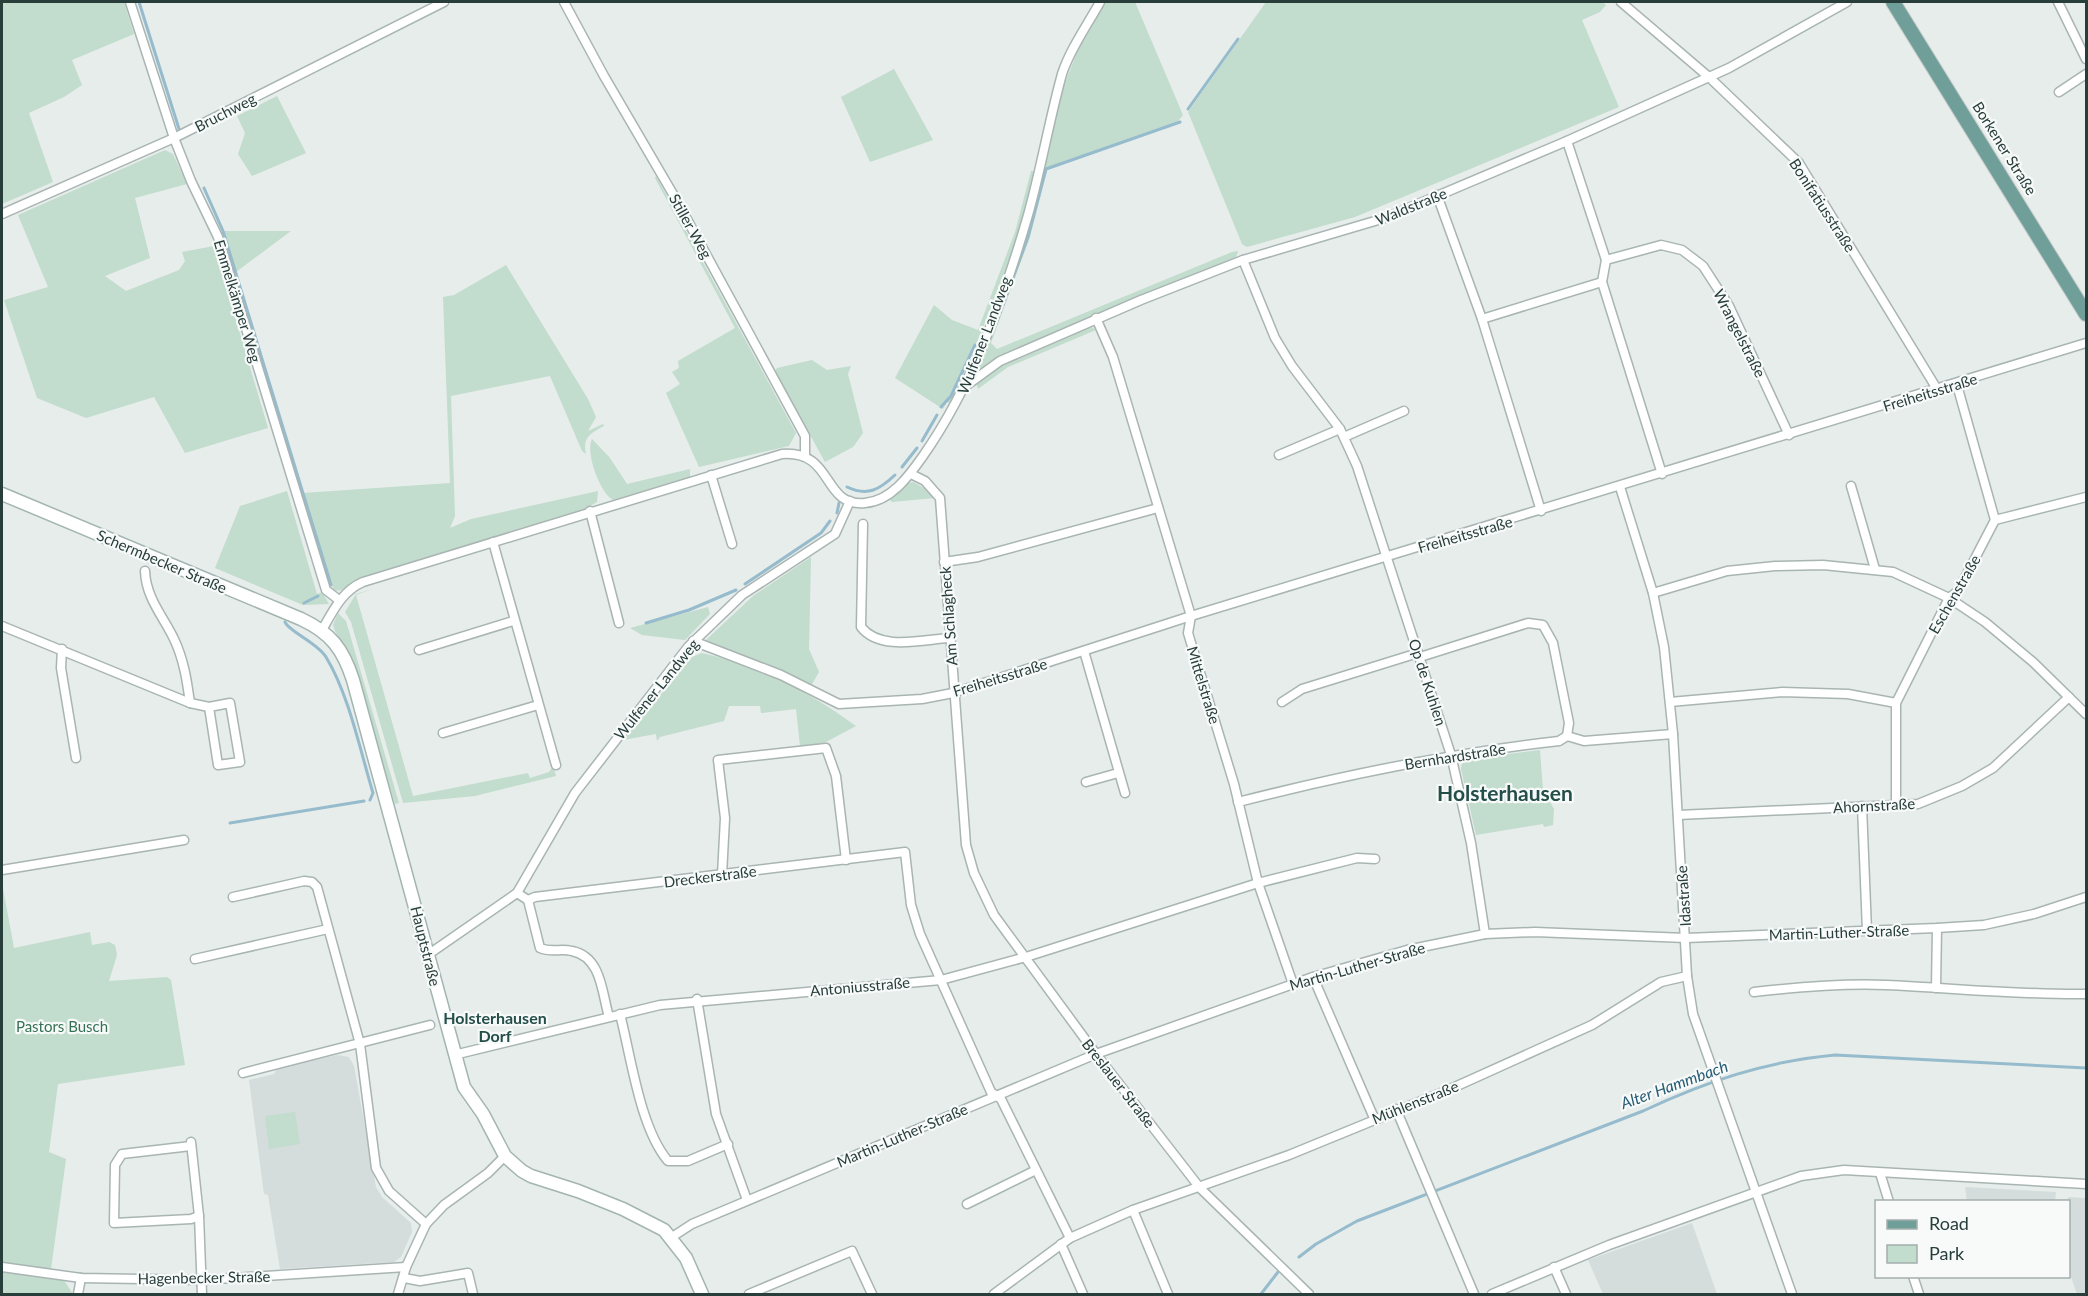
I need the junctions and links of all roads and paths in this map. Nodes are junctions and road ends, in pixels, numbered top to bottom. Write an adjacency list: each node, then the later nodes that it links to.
1 (130, 2): 13 (street, Emmelkämper Weg)
2 (444, 2): 13 (street, Bruchweg)
3 (564, 2): 30 (street, Stiller Weg)
4 (1100, 2): 24 (street, Wulfener Landweg)
5 (1621, 2): 11 (street, Bonifatiusstraße)
6 (1847, 2): 11 (street, Waldstraße)
7 (1893, 2): 20 (main road, Borkener Straße)
8 (2058, 2): 9 (street)
9 (2086, 59)
10 (2086, 74): 12 (street)
11 (1710, 78): 14 (street, Waldstraße); 26 (street, Bonifatiusstraße)
12 (2059, 92)
13 (174, 138): 16 (street, Bruchweg); 53 (street, Emmelkämper Weg)
14 (1567, 141): 15 (street, Waldstraße); 18 (street)
15 (1437, 195): 17 (street, Waldstraße); 22 (street)
16 (2, 214)
17 (1244, 260): 21 (street, Waldstraße); 28 (street, Op de Kuhlen)
18 (1606, 260): 19 (street); 29 (street, Wrangelstraße)
19 (1602, 282): 22 (street); 33 (street)
20 (2086, 314)
21 (1096, 318): 24 (street, Waldstraße); 40 (street, Mittelstraße)
22 (1482, 319): 41 (street)
23 (2086, 344): 25 (street, Freiheitsstraße)
24 (966, 385): 32 (street, Wulfener Landweg)
25 (1957, 385): 26 (street, Freiheitsstraße); 43 (street)
26 (1937, 389): 29 (street, Freiheitsstraße)
27 (1404, 411): 28 (street)
28 (1342, 433): 31 (street); 47 (street, Op de Kuhlen)
29 (1789, 435): 33 (street, Freiheitsstraße)
30 (806, 455): 34 (street); 39 (street)
31 (1279, 456)
32 (911, 474): 39 (street, Wulfener Landweg); 48 (street, Am Schlagheck)
33 (1662, 474): 36 (street, Freiheitsstraße)
34 (711, 475): 42 (street); 46 (street)
35 (1851, 486): 49 (street)
36 (1620, 487): 41 (street, Freiheitsstraße); 51 (street, Idastraße)
37 (2, 494): 58 (main road, Schermbecker Straße)
38 (2086, 497): 43 (street)
39 (850, 501): 60 (street, Wulfener Landweg)
40 (1158, 508): 48 (street); 54 (street, Mittelstraße)
41 (1541, 511): 47 (street, Freiheitsstraße)
42 (590, 512): 45 (street); 56 (street)
43 (1995, 520): 52 (street, Eschenstraße)
44 (863, 524): 59 (street)
45 (493, 542): 53 (street); 55 (street)
46 (732, 544)
47 (1385, 557): 54 (street, Freiheitsstraße); 64 (street, Op de Kuhlen)
48 (944, 562): 59 (street, Am Schlagheck)
49 (1875, 569): 51 (street); 52 (street)
50 (145, 571): 69 (street)
51 (1653, 593): 68 (street, Idastraße)
52 (1949, 598): 66 (street); 70 (street, Eschenstraße)
53 (339, 600): 58 (street)
54 (1191, 616): 63 (street, Freiheitsstraße); 83 (street, Mittelstraße)
55 (513, 621): 62 (street); 71 (street)
56 (619, 623)
57 (2, 626): 61 (street)
58 (322, 630): 103 (main road, Hauptstraße)
59 (948, 638): 65 (street, Am Schlagheck)
60 (693, 641): 65 (street, Freiheitsstraße); 94 (street, Wulfener Landweg)
61 (62, 649): 69 (street); 78 (street)
62 (419, 650)
63 (1084, 651): 65 (street, Freiheitsstraße); 80 (street)
64 (1419, 655): 67 (street); 76 (street); 77 (street, Op de Kuhlen)
65 (953, 693): 88 (street, Am Schlagheck)
66 (2069, 697): 73 (street); 84 (street, Ahornstraße)
67 (1282, 702)
68 (1670, 702): 70 (street); 75 (street, Idastraße)
69 (190, 703): 72 (street)
70 (1896, 703): 84 (street, Eschenstraße)
71 (538, 705): 74 (street); 79 (street)
72 (209, 707): 72 (street)
73 (2086, 714)
74 (443, 733)
75 (1673, 734): 76 (street, Bernhardstraße); 86 (street, Idastraße)
76 (1567, 736): 77 (street, Bernhardstraße)
77 (1451, 755): 83 (street, Bernhardstraße); 101 (street, Op de Kuhlen)
78 (76, 758)
79 (556, 765)
80 (1118, 773): 81 (street); 82 (street)
81 (1086, 782)
82 (1125, 792)
83 (1238, 802): 93 (street, Mittelstraße)
84 (1896, 804): 85 (street, Ahornstraße)
85 (1862, 806): 86 (street, Ahornstraße); 100 (street)
86 (1678, 815): 102 (street, Idastraße)
87 (184, 840): 91 (street)
88 (966, 845): 104 (street, Breslauer Straße)
89 (1375, 859): 93 (street, Antoniusstraße)
90 (846, 860): 92 (street, Dreckerstraße); 92 (street); 108 (street, Dreckerstraße)
91 (2, 870)
92 (722, 875): 97 (street, Dreckerstraße)
93 (1258, 883): 104 (street, Antoniusstraße); 109 (street, Mittelstraße)
94 (517, 893): 97 (street); 103 (street, Wulfener Landweg)
95 (233, 897): 99 (street)
96 (2086, 897): 98 (street, Martin-Luther-Straße)
97 (528, 900): 115 (street)
98 (1937, 928): 100 (street, Martin-Luther-Straße); 110 (street)
99 (328, 929): 105 (street); 117 (street)
100 (1867, 931): 102 (street, Martin-Luther-Straße)
101 (1485, 934): 102 (street, Martin-Luther-Straße); 107 (street, Martin-Luther-Straße)
102 (1686, 938): 106 (street, Idastraße)
103 (429, 954): 119 (main road, Hauptstraße)
104 (1026, 957): 108 (street, Antoniusstraße); 118 (street, Breslauer Straße)
105 (195, 959)
106 (1688, 976): 122 (street, Mühlenstraße); 130 (street, Idastraße)
107 (1313, 977): 109 (street, Martin-Luther-Straße); 123 (street)
108 (941, 980): 113 (street, Antoniusstraße); 121 (street)
109 (1293, 984): 118 (street, Martin-Luther-Straße)
110 (1936, 988): 111 (street); 112 (street)
111 (1754, 992)
112 (2086, 994)
113 (697, 999): 114 (street, Antoniusstraße); 124 (street)
114 (620, 1014): 115 (street, Antoniusstraße); 124 (street)
115 (609, 1017): 119 (street, Antoniusstraße)
116 (430, 1025): 117 (street)
117 (360, 1044): 120 (street); 136 (street)
118 (1096, 1054): 121 (street, Martin-Luther-Straße); 129 (street, Breslauer Straße)
119 (454, 1055): 125 (main road, Hauptstraße)
120 (243, 1073)
121 (995, 1096): 126 (street); 131 (street, Martin-Luther-Straße)
122 (1396, 1109): 123 (street, Mühlenstraße); 158 (street)
123 (1374, 1118): 129 (street, Mühlenstraße)
124 (728, 1144): 131 (street)
125 (505, 1156): 136 (street); 137 (main road, Hauptstraße)
126 (1036, 1170): 133 (street); 138 (street)
127 (1880, 1173): 128 (street); 130 (street); 132 (street)
128 (2086, 1184)
129 (1200, 1188): 134 (street, Mühlenstraße); 157 (street, Breslauer Straße)
130 (1755, 1194): 142 (street); 161 (street, Idastraße)
131 (747, 1200): 137 (street, Martin-Luther-Straße)
132 (1888, 1200)
133 (967, 1204)
134 (1133, 1210): 138 (street, Mühlenstraße); 156 (street)
135 (199, 1216): 135 (street); 146 (street)
136 (426, 1224): 141 (street)
137 (672, 1237): 151 (main road, Hauptstraße)
138 (1070, 1238): 139 (street, Mühlenstraße)
139 (1061, 1244): 154 (street, Mühlenstraße); 155 (street)
140 (2, 1267): 143 (street, Hagenbecker Straße)
141 (406, 1267): 144 (street); 146 (street, Hagenbecker Straße)
142 (1554, 1268): 159 (street); 160 (street)
143 (81, 1278): 146 (street, Hagenbecker Straße); 147 (street)
144 (404, 1278): 149 (street); 150 (street)
145 (1914, 1278): 162 (street)
146 (201, 1280): 148 (street)
147 (78, 1294)
148 (202, 1294)
149 (398, 1294)
150 (473, 1294)
151 (702, 1294)
152 (750, 1294): 153 (street)
153 (872, 1294)
154 (994, 1294)
155 (1083, 1294)
156 (1168, 1294)
157 (1309, 1294)
158 (1474, 1294)
159 (1492, 1294)
160 (1566, 1294)
161 (1792, 1294)
162 (1919, 1294)

